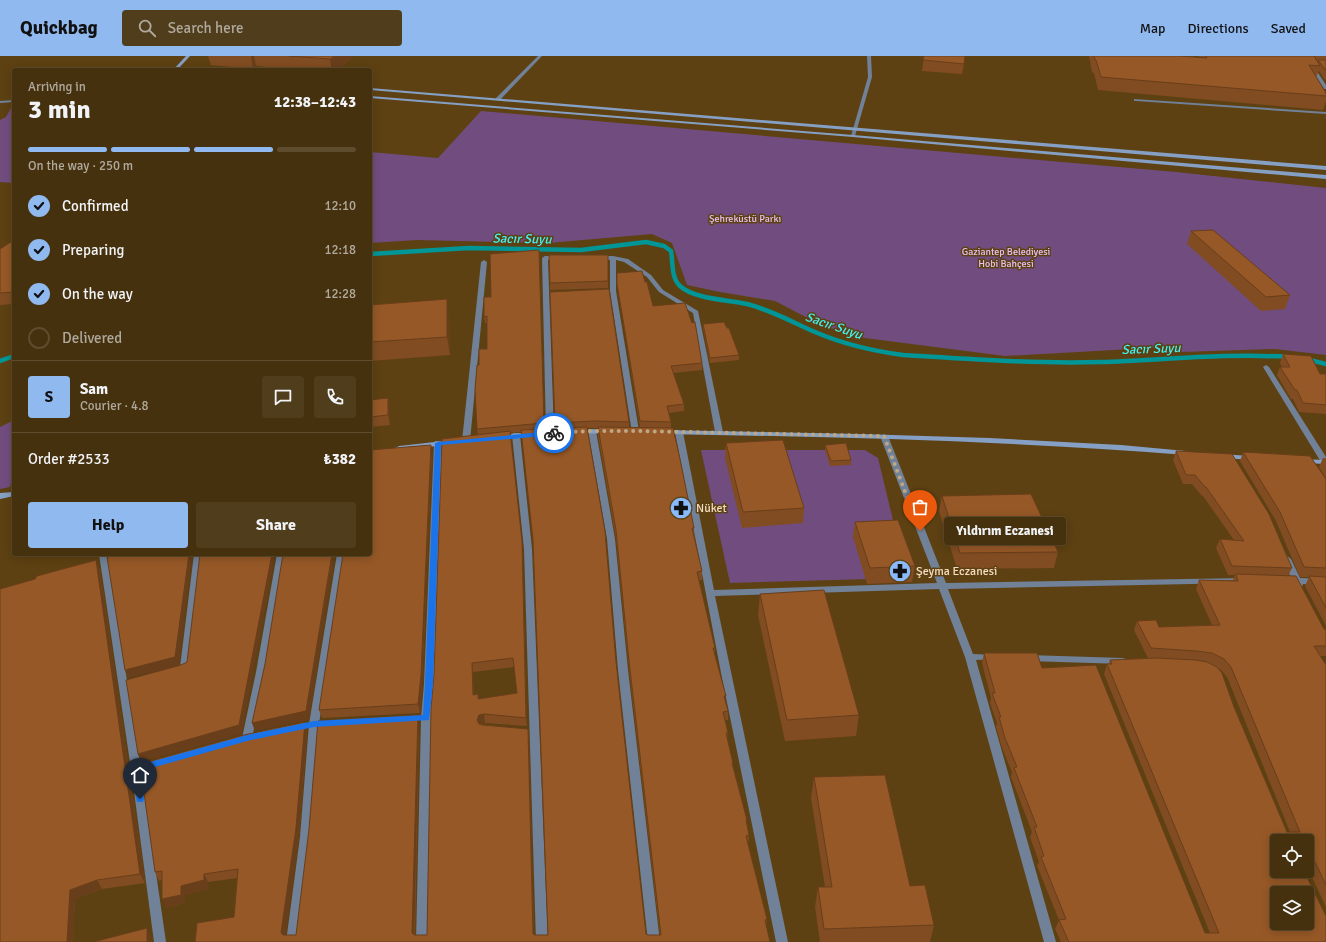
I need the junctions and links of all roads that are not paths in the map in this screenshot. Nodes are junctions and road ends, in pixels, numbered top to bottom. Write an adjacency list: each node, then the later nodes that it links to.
1 (188, 56): 8 (street)
2 (540, 56): 12 (street)
3 (869, 56): 17 (street)
4 (1305, 56): 6 (street)
5 (1301, 63): 6 (street)
6 (1309, 64): 7 (street); 9 (street)
7 (1315, 64)
8 (177, 68)
9 (1326, 88)
10 (372, 89): 12 (street)
11 (372, 97): 18 (street)
12 (498, 99): 17 (street)
13 (1136, 100): 16 (street)
14 (12, 101): 15 (street)
15 (0, 102)
16 (1326, 113)
17 (855, 128): 18 (street); 19 (street)
18 (853, 136): 20 (street)
19 (1326, 168)
20 (1326, 177)
21 (568, 258): 33 (street)
22 (591, 258): 23 (street)
23 (613, 258): 28 (street); 32 (street)
24 (484, 262): 36 (street)
25 (1266, 367): 42 (street)
26 (592, 431): 27 (street); 29 (street); 69 (street)
27 (613, 431)
28 (635, 431)
29 (568, 432)
30 (657, 432): 31 (street)
31 (679, 432): 32 (street); 55 (street)
32 (719, 432): 34 (street)
33 (516, 435): 35 (street); 68 (street)
34 (884, 436): 38 (street); 54 (street)
35 (495, 438)
36 (438, 443): 37 (street); 67 (street)
37 (393, 449)
38 (1191, 453)
39 (1215, 456): 40 (street)
40 (1262, 459)
41 (1293, 460): 42 (street)
42 (1325, 462)
43 (12, 494): 44 (street)
44 (0, 496)
45 (1282, 548): 52 (street)
46 (198, 556): 62 (street)
47 (282, 556): 64 (street)
48 (341, 556): 66 (street)
49 (102, 561): 65 (street)
50 (1251, 580): 54 (street)
51 (1281, 580): 52 (street)
52 (1296, 581): 53 (street); 56 (street)
53 (1326, 582)
54 (941, 586): 55 (street); 57 (street)
55 (710, 593): 70 (street)
56 (1303, 593)
57 (970, 657): 58 (street); 71 (street)
58 (1000, 658)
59 (1016, 658): 60 (street)
60 (1092, 659): 61 (street); 63 (street)
61 (1134, 661)
62 (169, 673)
63 (1098, 673)
64 (247, 738)
65 (160, 942)
66 (292, 942)
67 (422, 942)
68 (542, 942)
69 (654, 942)
70 (782, 942)
71 (1050, 942)

